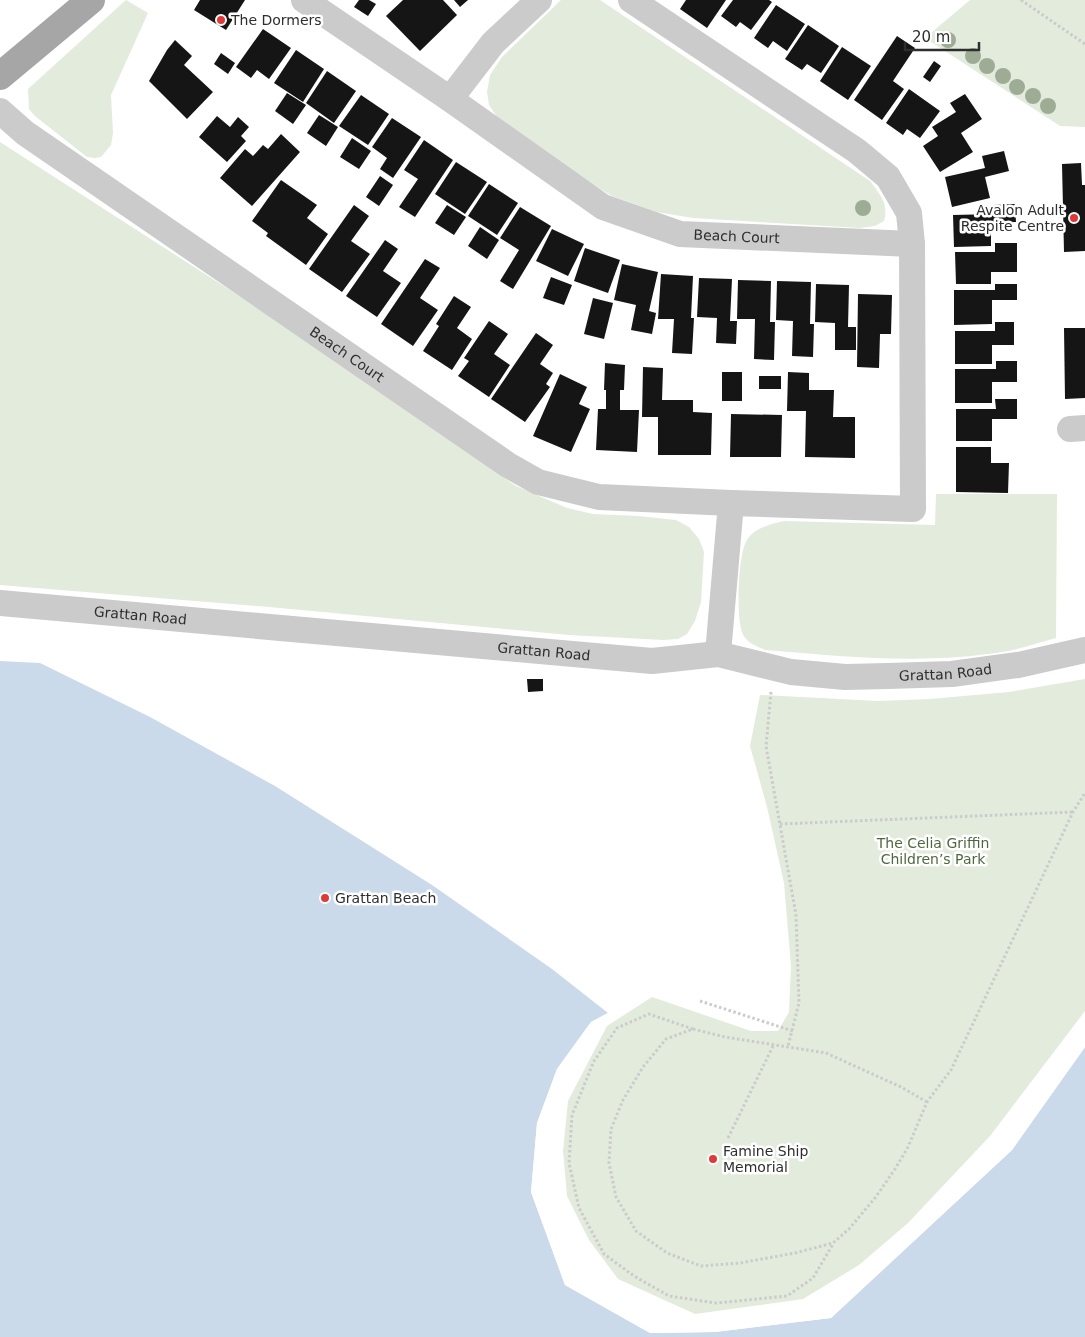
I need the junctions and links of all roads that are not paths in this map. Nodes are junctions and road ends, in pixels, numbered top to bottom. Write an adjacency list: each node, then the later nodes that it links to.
1 (91, 0): 5 (main road)
2 (304, 0): 6 (street, Beach Court)
3 (539, 0): 6 (street)
4 (631, 0): 8 (street, Beach Court)
5 (0, 76)
6 (450, 99): 8 (street, Beach Court)
7 (0, 111): 9 (street, Beach Court)
8 (912, 244): 9 (street, Beach Court)
9 (731, 503): 12 (street)
10 (0, 603): 12 (street, Grattan Road)
11 (1085, 650): 12 (street, Grattan Road)
12 (718, 654)

